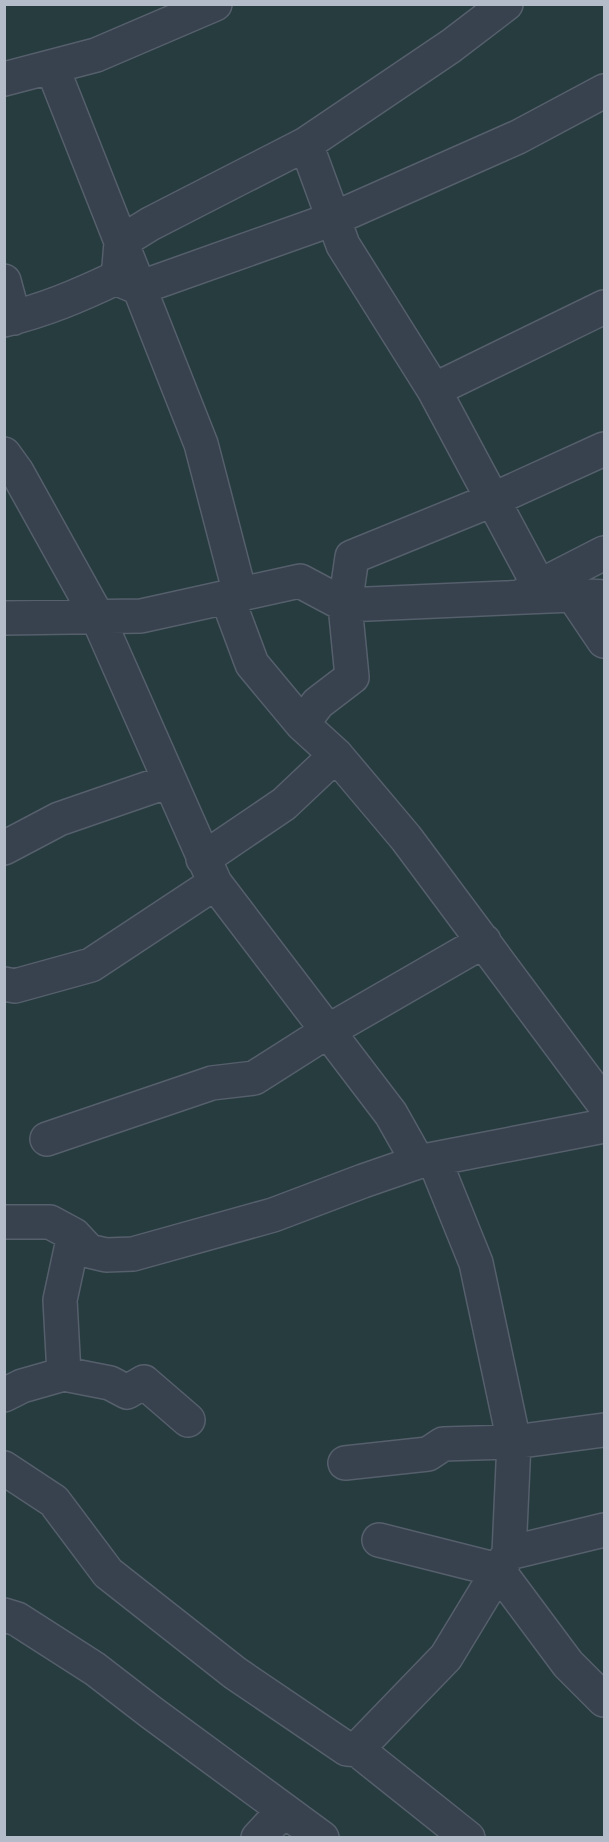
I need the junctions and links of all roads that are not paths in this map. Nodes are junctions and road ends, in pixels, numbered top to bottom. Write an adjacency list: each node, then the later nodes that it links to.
1 (215, 4): 3 (street)
2 (506, 4): 7 (street)
3 (56, 72): 4 (street); 6 (street); 9 (street)
4 (4, 79)
5 (604, 91): 8 (street)
6 (4, 103)
7 (306, 144): 8 (street); 9 (street)
8 (333, 219): 11 (street); 14 (street)
9 (121, 242): 11 (street)
10 (4, 281): 13 (street)
11 (128, 283): 13 (street); 20 (street)
12 (604, 307): 14 (street)
13 (9, 319)
14 (434, 390): 17 (street)
15 (604, 449): 17 (street)
16 (4, 454): 23 (street)
17 (492, 500): 19 (street); 22 (street)
18 (604, 553): 19 (street)
19 (527, 592): 21 (street); 22 (street)
20 (233, 595): 22 (street); 23 (street); 26 (street)
21 (589, 596): 25 (street)
22 (345, 605): 26 (street)
23 (97, 616): 24 (street); 28 (street)
24 (4, 618)
25 (604, 641)
26 (302, 724): 27 (street)
27 (336, 755): 30 (street); 31 (street)
28 (169, 781): 29 (street); 30 (street)
29 (4, 848)
30 (209, 871): 32 (street); 33 (street)
31 (484, 941): 33 (street); 34 (street)
32 (4, 984)
33 (328, 1031): 36 (street); 37 (street)
34 (604, 1104)
35 (604, 1126): 37 (street)
36 (47, 1139)
37 (426, 1161): 39 (street); 44 (street)
38 (4, 1222): 39 (street)
39 (74, 1235): 40 (street)
40 (64, 1374): 41 (street); 42 (street)
41 (4, 1395)
42 (188, 1420)
43 (604, 1430): 44 (street)
44 (514, 1442): 45 (street); 49 (street)
45 (345, 1463)
46 (4, 1468): 52 (street)
47 (604, 1530): 49 (street)
48 (379, 1540): 49 (street)
49 (503, 1562): 51 (street); 52 (street)
50 (4, 1615): 53 (street)
51 (604, 1700)
52 (360, 1750): 56 (street)
53 (284, 1810): 54 (street); 55 (street)
54 (258, 1838)
55 (322, 1838)
56 (468, 1838)

